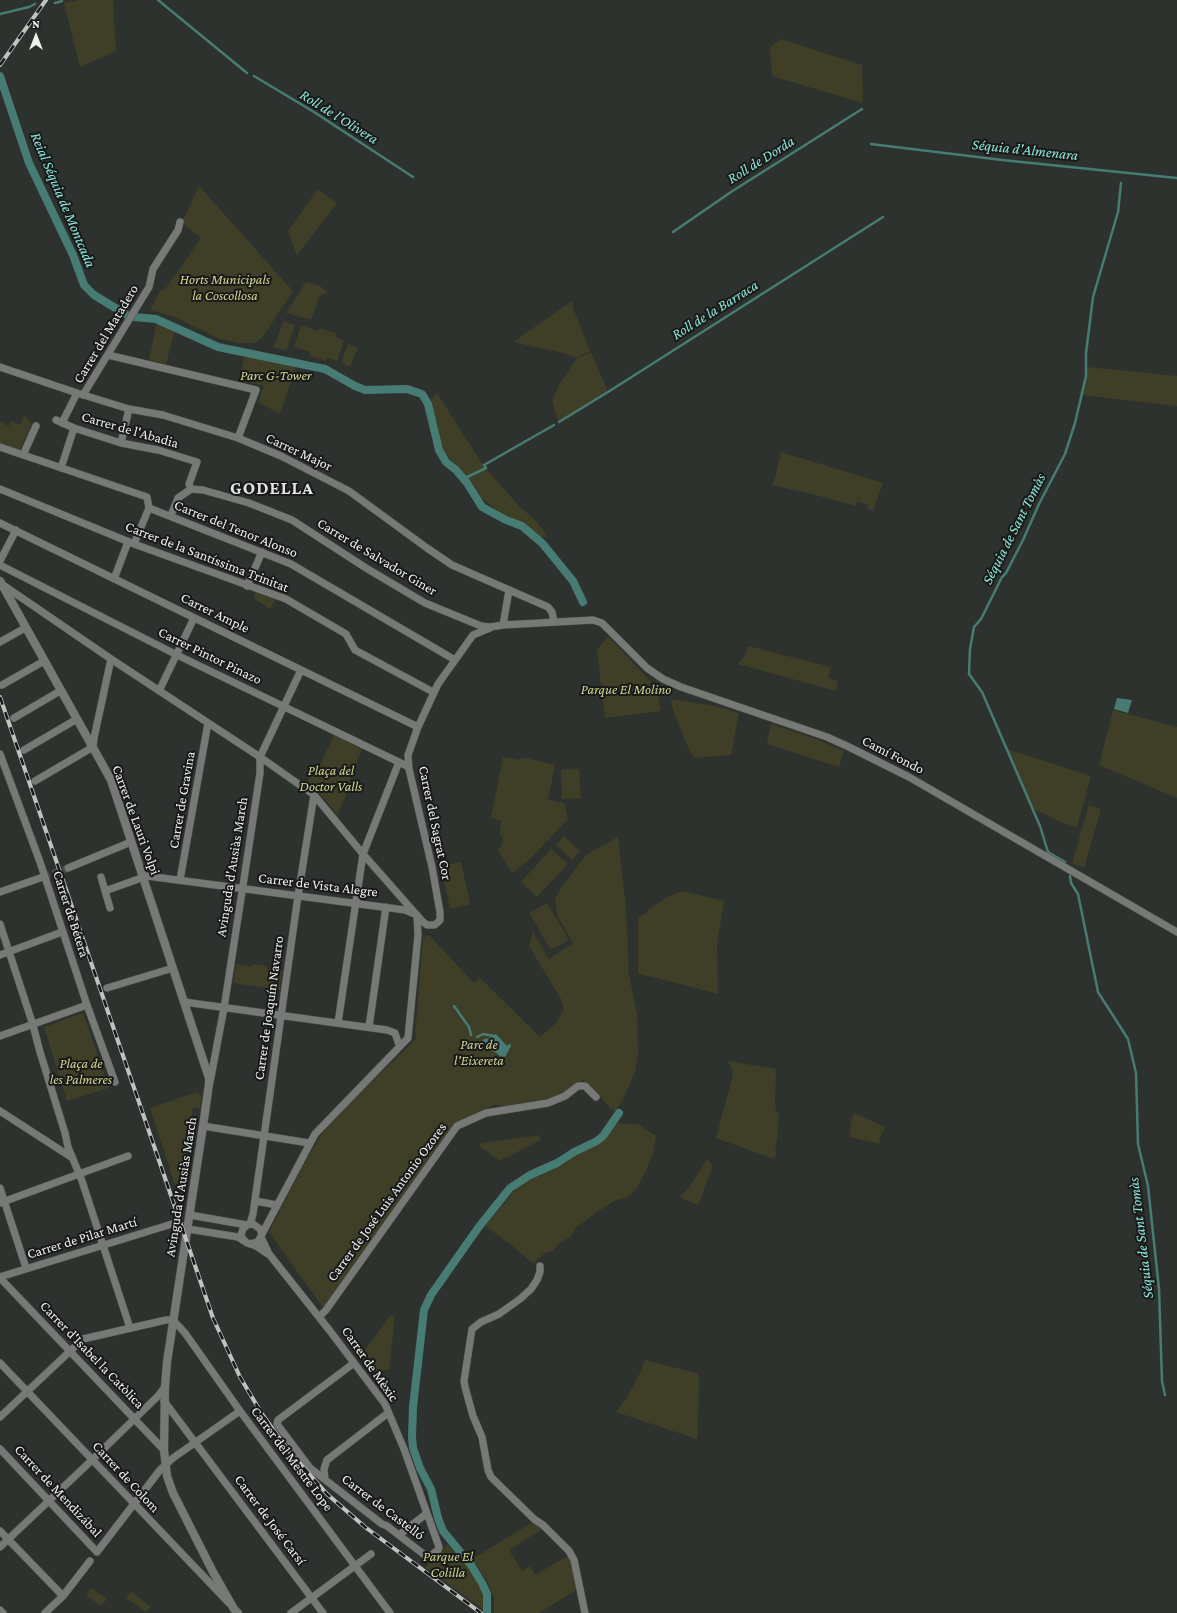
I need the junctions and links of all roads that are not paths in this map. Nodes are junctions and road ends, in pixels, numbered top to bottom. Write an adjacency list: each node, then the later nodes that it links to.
1 (180, 222): 2 (street, Carrer del Matadero)
2 (108, 355): 5 (street, Carrer del Matadero); 10 (street)
3 (0, 358): 4 (street)
4 (2, 367): 5 (street, Carrer Major)
5 (80, 394): 6 (street, Carrer Major); 7 (street, Carrer del Matadero)
6 (129, 409): 10 (street, Carrer Major); 11 (street)
7 (59, 421): 9 (street, Carrer de l'Abadia)
8 (36, 426): 13 (street)
9 (74, 428): 11 (street, Carrer de l'Abadia); 14 (street)
10 (238, 438): 28 (street, Carrer Major)
11 (121, 443): 16 (street, Carrer de l'Abadia)
12 (0, 447): 13 (street)
13 (23, 455): 14 (street)
14 (61, 468): 17 (street)
15 (0, 489): 21 (street, Carrer de la Santíssima Trinitat)
16 (191, 489): 18 (street); 33 (street, Carrer de Salvador Giner)
17 (149, 508): 18 (street, Carrer del Tenor Alonso); 21 (street)
18 (171, 515): 22 (street, Carrer del Tenor Alonso)
19 (0, 523): 20 (street, Carrer Ample)
20 (16, 530): 23 (street); 25 (street, Carrer Ample)
21 (131, 543): 25 (street); 27 (street, Carrer de la Santíssima Trinitat)
22 (262, 552): 27 (street); 37 (street, Carrer del Tenor Alonso)
23 (0, 561)
24 (0, 565): 35 (street, Carrer Pintor Pinazo)
25 (114, 579): 29 (street, Carrer Ample)
26 (1, 583): 32 (street, Carrer de Lauri Volpi); 36 (street)
27 (247, 586): 43 (street, Carrer de la Santíssima Trinitat)
28 (509, 590): 30 (street, Carrer Major); 31 (street)
29 (194, 618): 35 (street); 39 (street, Carrer Ample)
30 (554, 622): 31 (street); 74 (street, Camí Fondo)
31 (503, 625): 33 (street)
32 (25, 628): 34 (street); 38 (street, Carrer de Lauri Volpi)
33 (490, 628): 37 (street, Carrer del Sagrat Cor)
34 (0, 642)
35 (177, 655): 42 (street); 44 (street, Carrer Pintor Pinazo)
36 (111, 659): 42 (street); 49 (street)
37 (455, 660): 43 (street, Carrer del Sagrat Cor)
38 (44, 662): 40 (street); 41 (street, Carrer de Lauri Volpi)
39 (301, 670): 44 (street); 48 (street, Carrer Ample)
40 (2, 685)
41 (60, 691): 45 (street); 46 (street, Carrer de Lauri Volpi)
42 (159, 691): 47 (street)
43 (433, 692): 48 (street, Carrer del Sagrat Cor)
44 (283, 707): 52 (street); 53 (street, Carrer Pintor Pinazo)
45 (14, 718)
46 (77, 719): 49 (street, Carrer de Lauri Volpi); 50 (street)
47 (208, 723): 52 (street); 63 (street, Carrer de Gravina)
48 (418, 727): 54 (street, Carrer del Sagrat Cor)
49 (93, 747): 55 (street); 57 (street, Carrer de Lauri Volpi)
50 (24, 750)
51 (0, 754): 73 (street, Carrer de Bétera)
52 (260, 757): 56 (street); 64 (street, Avinguda d'Ausiàs March)
53 (399, 762): 54 (street, Carrer Pintor Pinazo); 58 (street)
54 (409, 769): 71 (street, Carrer del Sagrat Cor)
55 (35, 781)
56 (314, 795): 58 (street); 67 (street, Carrer de Joaquín Navarro)
57 (131, 842): 59 (street); 62 (street, Carrer de Lauri Volpi)
58 (363, 854): 68 (street); 71 (street)
59 (68, 868)
60 (43, 877): 66 (street)
61 (101, 877): 65 (street)
62 (143, 877): 63 (street, Carrer de Vista Alegre); 65 (street); 77 (street, Carrer de Lauri Volpi)
63 (180, 880): 64 (street, Carrer de Vista Alegre)
64 (242, 889): 67 (street, Carrer de Vista Alegre); 81 (street, Avinguda d'Ausiàs March)
65 (105, 891): 70 (street)
66 (0, 892)
67 (298, 896): 68 (street, Carrer de Vista Alegre); 82 (street, Carrer de Joaquín Navarro)
68 (357, 903): 69 (street, Carrer de Vista Alegre); 83 (street)
69 (386, 907): 71 (street, Carrer de Vista Alegre); 85 (street)
70 (110, 908)
71 (417, 915): 87 (street)
72 (0, 924): 75 (street)
73 (62, 932): 75 (street); 80 (street, Carrer de Bétera)
74 (1177, 932)
75 (10, 951): 76 (street); 84 (street)
76 (0, 955)
77 (173, 968): 78 (street); 79 (street, Carrer de Lauri Volpi)
78 (107, 988)
79 (184, 1002): 81 (street); 89 (street, Carrer de Lauri Volpi)
80 (87, 1006): 84 (street); 88 (street, Carrer de Bétera)
81 (224, 1008): 82 (street); 89 (street, Avinguda d'Ausiàs March)
82 (281, 1016): 83 (street); 93 (street, Carrer de Joaquín Navarro)
83 (338, 1023): 85 (street)
84 (33, 1025): 86 (street); 94 (street)
85 (369, 1027): 87 (street)
86 (0, 1036)
87 (399, 1045): 95 (street)
88 (115, 1082)
89 (210, 1084): 92 (street, Avinguda d'Ausiàs March)
90 (596, 1097): 115 (street, Carrer de José Luis Antonio Ozores)
91 (0, 1111): 96 (street)
92 (204, 1126): 93 (street); 104 (street, Avinguda d'Ausiàs March)
93 (264, 1135): 95 (street); 101 (street, Carrer de Joaquín Navarro)
94 (66, 1138): 96 (street); 98 (street)
95 (309, 1144): 103 (street)
96 (54, 1145): 98 (street)
97 (128, 1156): 99 (street)
98 (72, 1158): 99 (street)
99 (78, 1174): 102 (street); 110 (street)
100 (0, 1188): 102 (street)
101 (255, 1201): 103 (street); 106 (street, Carrer de Joaquín Navarro)
102 (2, 1202): 113 (street)
103 (277, 1205): 108 (street)
104 (190, 1215): 106 (street); 107 (street, Avinguda d'Ausiàs March)
105 (172, 1224): 110 (street, Carrer de Pilar Martí)
106 (248, 1224): 108 (street); 109 (street)
107 (188, 1229): 109 (street, Carrer de Mèxic); 116 (street, Avinguda d'Ausiàs March)
108 (261, 1236): 109 (street); 111 (street, Carrer de Mèxic)
109 (247, 1242): 111 (street, Carrer de Mèxic)
110 (103, 1245): 113 (street, Carrer de Pilar Martí); 117 (street)
111 (268, 1254): 115 (street, Carrer de Mèxic)
112 (540, 1266): 154 (street)
113 (26, 1268): 114 (street, Carrer de Pilar Martí)
114 (0, 1277): 118 (street, Carrer d'Isabel la Catòlica)
115 (319, 1317): 120 (street, Carrer de Mèxic)
116 (173, 1320): 117 (street); 121 (street, Avinguda d'Ausiàs March); 124 (street, Carrer del Mestre Lope)
117 (130, 1328): 118 (street)
118 (70, 1351): 122 (street); 127 (street, Carrer d'Isabel la Catòlica)
119 (0, 1363): 122 (street, Carrer de Colom)
120 (354, 1363): 125 (street, Carrer de Mèxic); 133 (street, Carrer de Castelló)
121 (164, 1387): 123 (street, Avinguda d'Ausiàs March); 127 (street)
122 (27, 1391): 126 (street); 131 (street, Carrer de Colom)
123 (164, 1401): 128 (street, Carrer de José Carsí); 130 (street, Avinguda d'Ausiàs March)
124 (240, 1411): 128 (street); 144 (street, Carrer del Mestre Lope)
125 (388, 1413): 133 (street); 136 (street, Carrer de Mèxic)
126 (0, 1417)
127 (134, 1418): 130 (street, Carrer d'Isabel la Catòlica); 131 (street)
128 (196, 1442): 132 (street); 146 (street, Carrer de José Carsí)
129 (0, 1449): 134 (street, Carrer de Mendizábal)
130 (164, 1450): 132 (street, Avinguda d'Ausiàs March)
131 (92, 1460): 134 (street); 135 (street, Carrer de Colom)
132 (165, 1465): 135 (street); 148 (street, Avinguda d'Ausiàs March)
133 (325, 1479): 138 (street, Carrer de Castelló)
134 (49, 1501): 135 (street, Carrer de Mendizábal); 139 (street)
135 (133, 1504): 148 (street, Carrer de Colom)
136 (426, 1514): 138 (street); 142 (street, Carrer de Mèxic)
137 (0, 1531): 139 (street)
138 (399, 1535): 142 (street, Carrer de Castelló)
139 (8, 1540): 140 (street); 145 (street)
140 (0, 1547)
141 (371, 1554): 144 (street)
142 (426, 1556)
143 (90, 1561): 145 (street)
144 (355, 1566): 146 (street); 153 (street, Carrer del Mestre Lope)
145 (63, 1596): 150 (street)
146 (312, 1598): 151 (street); 152 (street, Carrer de José Carsí)
147 (0, 1610): 149 (street)
148 (236, 1611)
149 (3, 1613)
150 (46, 1613)
151 (291, 1613)
152 (323, 1613)
153 (390, 1613)
154 (585, 1613)

